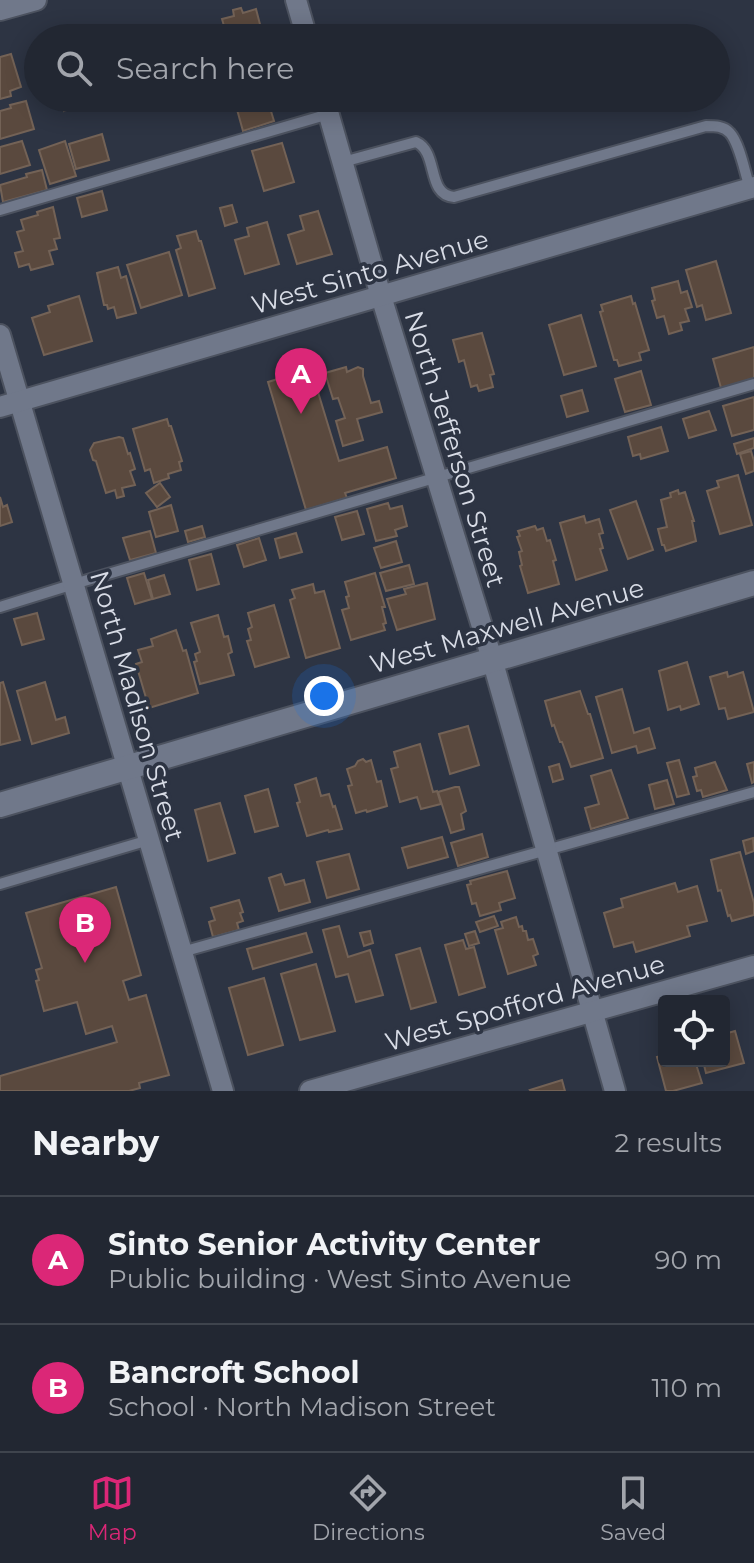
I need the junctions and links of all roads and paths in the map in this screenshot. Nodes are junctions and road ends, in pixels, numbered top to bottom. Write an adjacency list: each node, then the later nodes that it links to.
1 (36, 0): 3 (street)
2 (296, 0): 4 (street)
3 (0, 10)
4 (303, 24)
5 (308, 112): 9 (lane)
6 (329, 112): 7 (street, North Jefferson Street)
7 (343, 162): 8 (lane); 10 (street, North Jefferson Street)
8 (753, 193): 10 (street, West Sinto Avenue)
9 (0, 210)
10 (381, 296): 13 (street, West Sinto Avenue); 14 (street, North Jefferson Street)
11 (0, 335): 13 (street, North Madison Street)
12 (754, 384): 14 (lane)
13 (10, 404): 16 (street, North Madison Street)
14 (437, 478): 16 (lane); 18 (street, North Jefferson Street)
15 (754, 583): 18 (street, West Maxwell Avenue)
16 (74, 584): 17 (lane); 19 (street, North Madison Street)
17 (0, 607)
18 (492, 659): 19 (street, West Maxwell Avenue); 23 (street, North Jefferson Street)
19 (127, 766): 21 (street, West Maxwell Avenue); 22 (street, North Madison Street)
20 (754, 792): 23 (lane)
21 (0, 805)
22 (149, 840): 24 (lane); 25 (street, North Madison Street)
23 (547, 850): 25 (lane); 27 (street, North Jefferson Street)
24 (0, 884)
25 (182, 952): 28 (street, North Madison Street)
26 (754, 966): 27 (street, West Spofford Avenue)
27 (593, 1011): 29 (street, West Spofford Avenue); 30 (street, North Jefferson Street)
28 (223, 1091)
29 (310, 1091)
30 (615, 1091)

